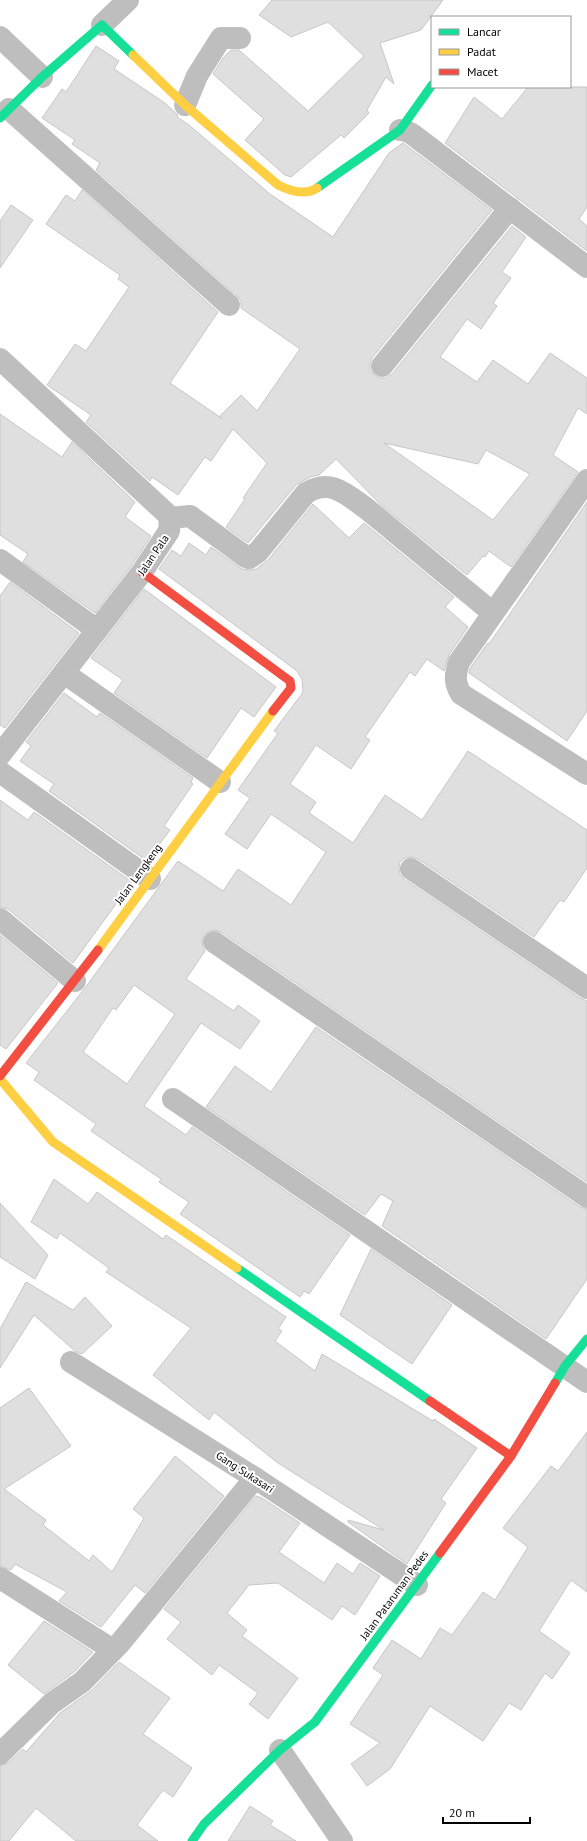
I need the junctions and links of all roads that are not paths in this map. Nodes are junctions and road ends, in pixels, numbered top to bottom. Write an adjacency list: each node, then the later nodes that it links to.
1 (128, 0): 2 (street)
2 (102, 25): 5 (street); 7 (street)
3 (0, 37): 5 (street)
4 (240, 38): 7 (street)
5 (42, 77): 8 (street)
6 (431, 86): 9 (street)
7 (185, 105): 9 (street)
8 (5, 113): 12 (street)
9 (400, 130): 10 (street)
10 (510, 208): 11 (street); 14 (street)
11 (587, 267)
12 (228, 305)
13 (0, 359): 16 (street, Jalan Pala)
14 (382, 366)
15 (587, 480): 19 (street)
16 (170, 518): 18 (street, Jalan Pala); 19 (street)
17 (0, 560): 20 (street)
18 (142, 572): 20 (street, Jalan Pala); 25 (street, Jalan Lengkeng)
19 (494, 613): 23 (street)
20 (97, 630): 21 (street, Jalan Pala)
21 (64, 673): 22 (street, Jalan Pala); 25 (street)
22 (0, 755)
23 (584, 764)
24 (0, 772): 27 (street)
25 (220, 782): 27 (street, Jalan Lengkeng)
26 (411, 869): 31 (street)
27 (150, 879): 30 (street, Jalan Lengkeng)
28 (0, 919): 30 (street)
29 (214, 942): 35 (street)
30 (75, 981): 32 (street, Jalan Lengkeng)
31 (587, 988)
32 (0, 1076)
33 (0, 1079): 40 (street)
34 (173, 1099): 38 (street)
35 (587, 1197)
36 (587, 1339): 38 (street, Jalan Pataruman Pedes)
37 (71, 1362): 41 (street, Gang Sukasari)
38 (565, 1366): 39 (street); 40 (street, Jalan Pataruman Pedes)
39 (587, 1382)
40 (512, 1456): 43 (street, Jalan Pataruman Pedes)
41 (255, 1478): 43 (street, Gang Sukasari); 44 (street)
42 (0, 1578): 44 (street)
43 (417, 1585): 45 (street, Jalan Pataruman Pedes)
44 (112, 1650): 46 (street)
45 (280, 1750): 47 (street, Jalan Pataruman Pedes); 48 (street)
46 (0, 1754)
47 (192, 1841)
48 (342, 1841)

